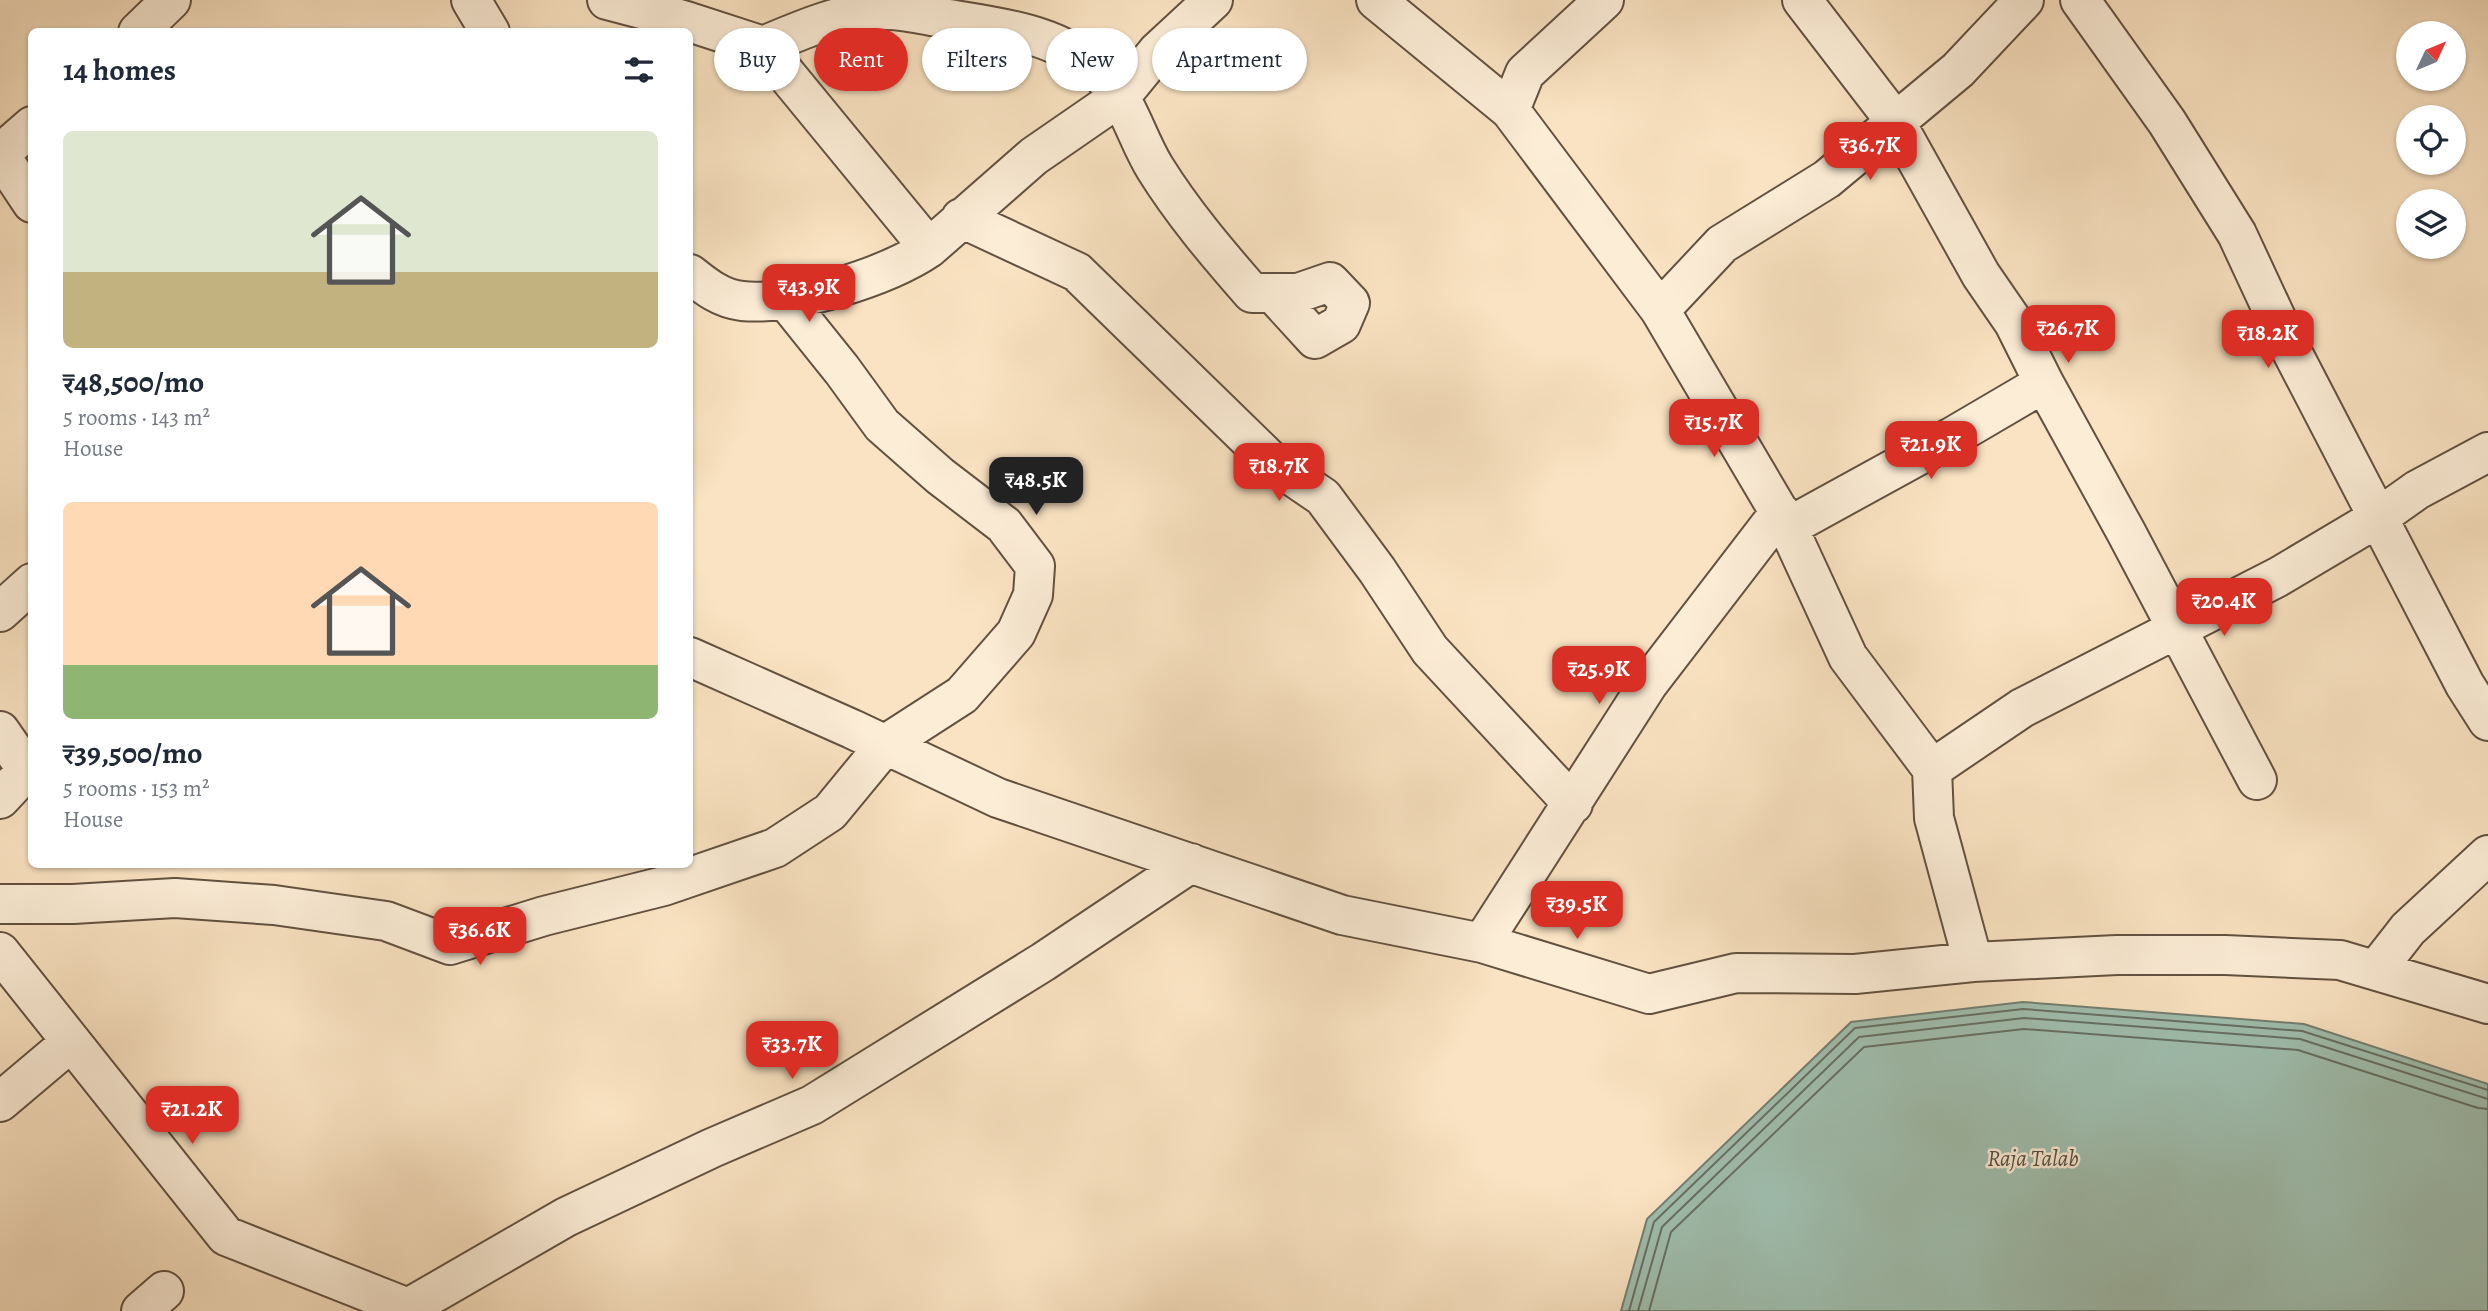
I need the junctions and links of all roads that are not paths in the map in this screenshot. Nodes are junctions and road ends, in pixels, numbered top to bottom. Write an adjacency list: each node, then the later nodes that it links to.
1 (172, 0): 10 (street)
2 (471, 0): 11 (street)
3 (607, 0): 12 (street)
4 (1213, 0): 15 (street)
5 (1376, 0): 16 (street)
6 (1604, 0): 16 (street)
7 (1802, 0): 17 (street)
8 (2024, 0): 17 (street)
9 (2080, 0): 29 (street)
10 (142, 28)
11 (488, 28)
12 (714, 30)
13 (800, 31): 15 (street)
14 (800, 91): 22 (street)
15 (1121, 96): 21 (street); 24 (street)
16 (1510, 110): 26 (street)
17 (1895, 121): 26 (street); 27 (street)
18 (28, 130): 19 (street)
19 (0, 154): 20 (street)
20 (28, 197)
21 (961, 218): 22 (street); 41 (street)
22 (929, 248): 25 (street)
23 (693, 276): 25 (street)
24 (1273, 293)
25 (785, 299): 37 (street)
26 (1660, 310): 30 (street)
27 (2044, 383): 30 (street); 33 (street)
28 (2488, 452): 29 (street)
29 (2379, 517): 33 (street); 35 (street)
30 (1784, 519): 38 (street); 41 (street)
31 (28, 587): 32 (street)
32 (0, 612)
33 (2176, 629): 38 (street); 39 (street)
34 (693, 658): 37 (street)
35 (2488, 721)
36 (0, 732): 40 (street)
37 (886, 744): 43 (street); 44 (street)
38 (1932, 769): 47 (street)
39 (2257, 780)
40 (0, 799)
41 (1573, 804): 45 (street)
42 (2488, 855): 48 (street)
43 (1191, 863): 45 (street); 52 (street)
44 (0, 904)
45 (1482, 943): 47 (street)
46 (0, 952): 50 (street)
47 (1973, 962): 48 (street)
48 (2376, 970): 49 (street)
49 (2488, 1004)
50 (71, 1042): 51 (street); 52 (street)
51 (0, 1102)
52 (406, 1309)

